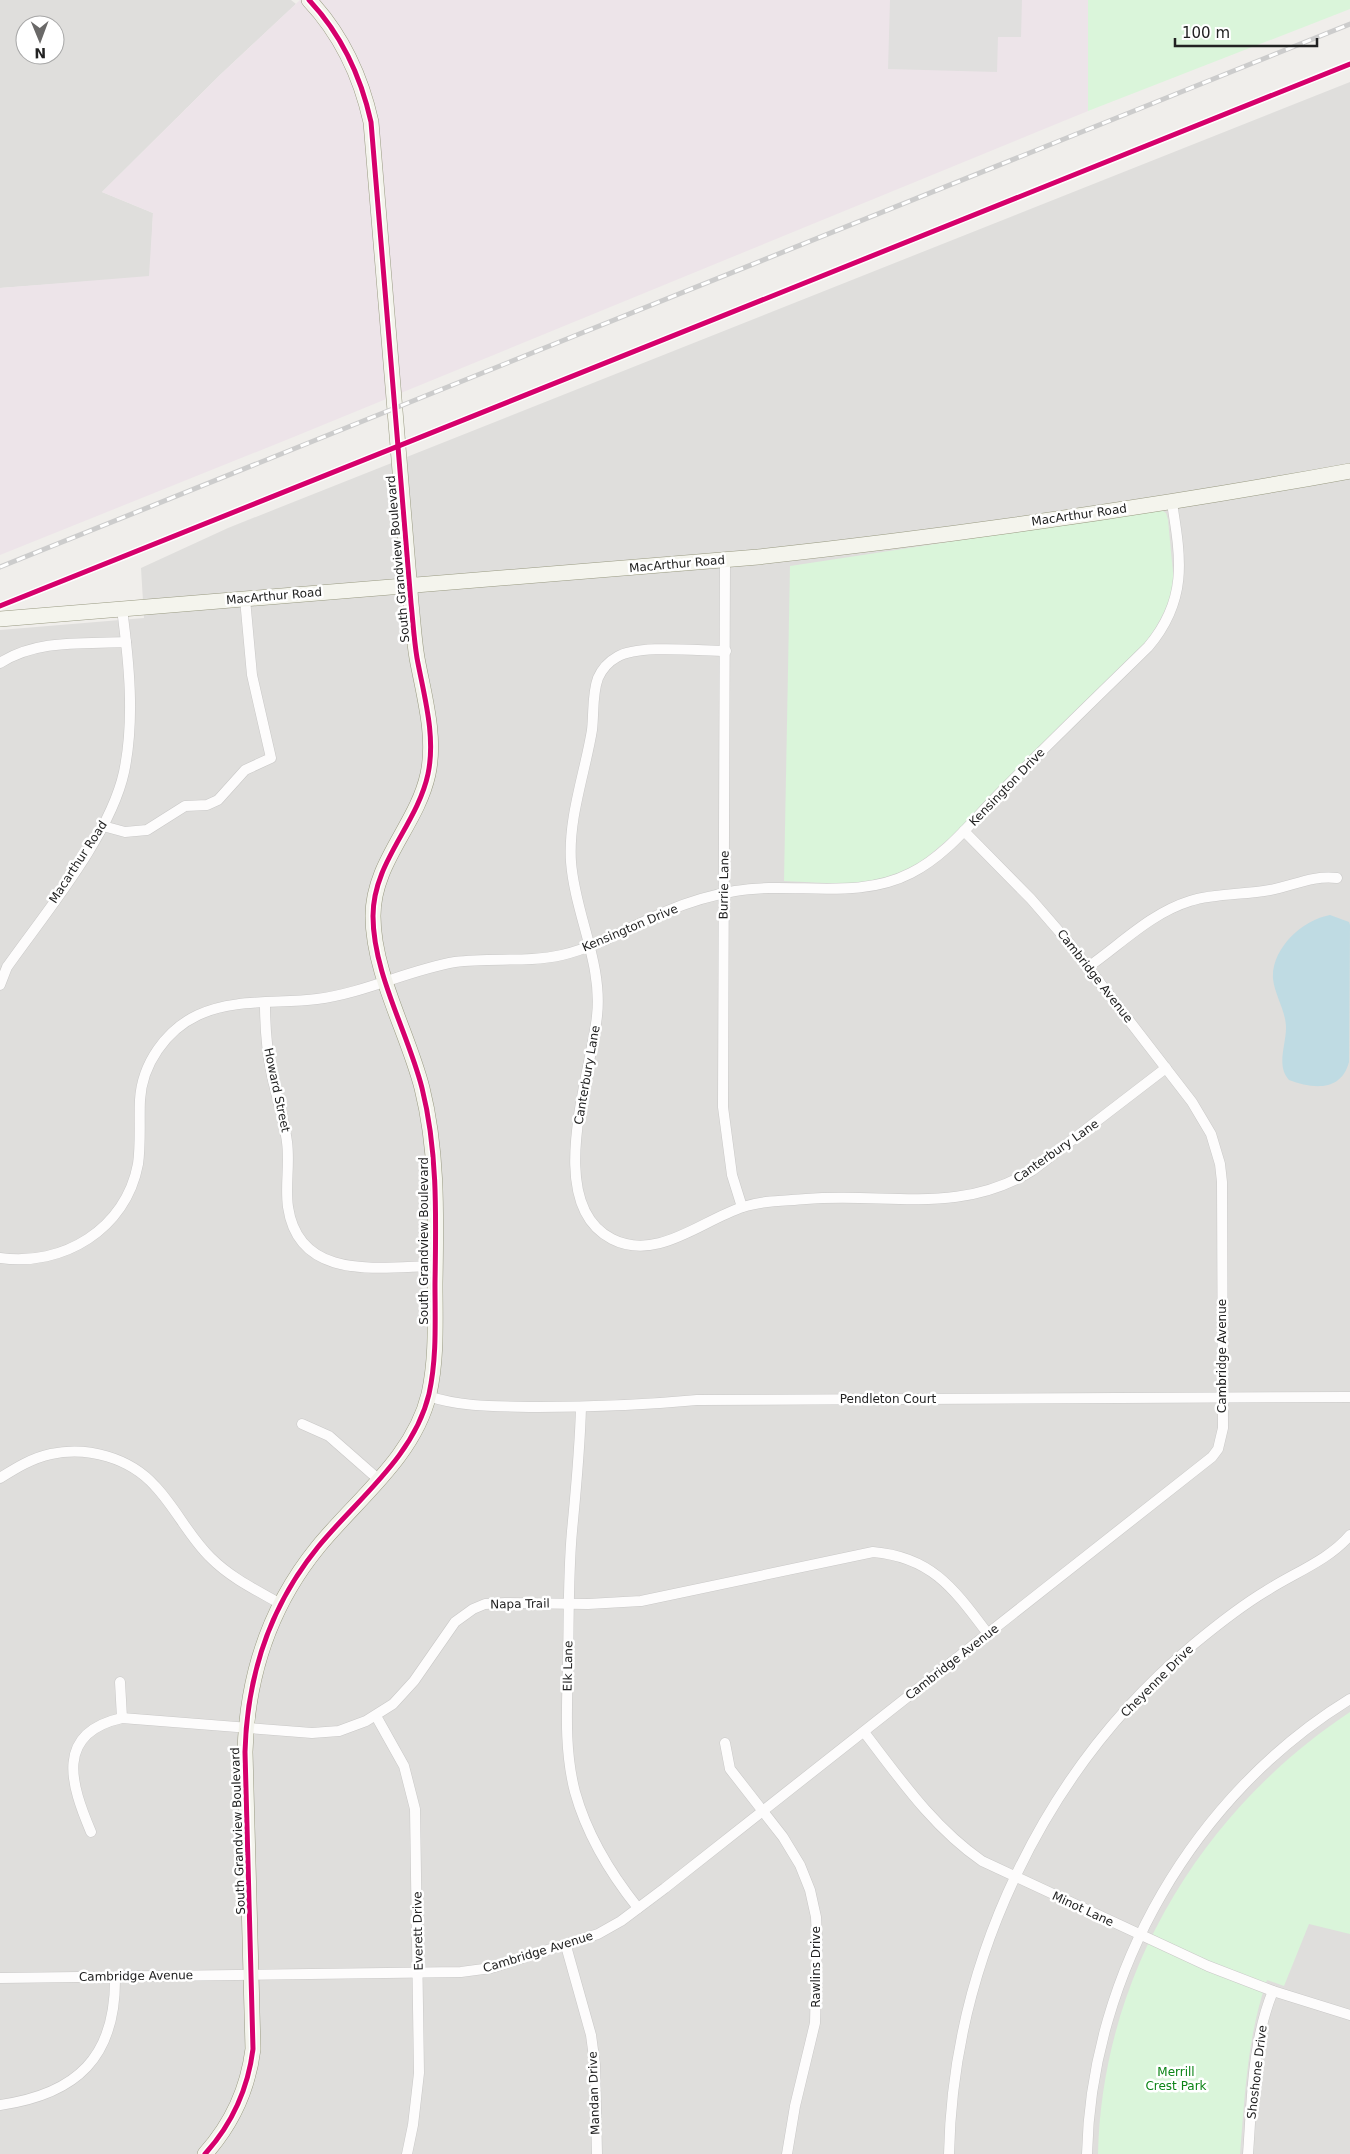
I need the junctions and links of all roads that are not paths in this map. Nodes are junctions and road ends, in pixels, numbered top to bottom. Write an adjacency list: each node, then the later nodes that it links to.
1 (309, 0): 5 (street, South Grandview Boulevard)
2 (1350, 471): 3 (street, MacArthur Road)
3 (1172, 503): 4 (street, MacArthur Road); 13 (street, Kensington Drive)
4 (725, 560): 5 (street, MacArthur Road); 10 (street, Burrie Lane)
5 (410, 585): 6 (street, MacArthur Road); 18 (street, South Grandview Boulevard)
6 (245, 599): 7 (street, MacArthur Road); 12 (street)
7 (122, 609): 8 (street, MacArthur Road); 9 (street, Macarthur Road)
8 (0, 618)
9 (126, 642): 11 (street); 12 (street, Macarthur Road)
10 (726, 651): 15 (street, Burrie Lane); 16 (street, Canterbury Lane)
11 (0, 663)
12 (103, 826): 19 (street, Macarthur Road)
13 (964, 831): 15 (street, Kensington Drive); 17 (street, Cambridge Avenue)
14 (1336, 878): 17 (street)
15 (724, 894): 16 (street, Kensington Drive); 22 (street, Burrie Lane)
16 (589, 946): 18 (street, Kensington Drive); 22 (street, Canterbury Lane)
17 (1088, 967): 21 (street, Cambridge Avenue)
18 (386, 981): 20 (street, Kensington Drive); 24 (street, South Grandview Boulevard)
19 (0, 985)
20 (265, 1004): 23 (street, Kensington Drive); 24 (street, Howard Street)
21 (1166, 1068): 22 (street, Canterbury Lane); 26 (street, Cambridge Avenue)
22 (742, 1207)
23 (0, 1258)
24 (435, 1266): 25 (street, South Grandview Boulevard)
25 (428, 1396): 28 (street, Pendleton Court); 31 (street, South Grandview Boulevard)
26 (1222, 1397): 27 (street, Pendleton Court); 28 (street, Pendleton Court); 35 (street, Cambridge Avenue)
27 (1350, 1397)
28 (580, 1407): 34 (street, Elk Lane)
29 (302, 1424): 31 (street)
30 (0, 1478): 33 (street)
31 (378, 1479): 33 (street, South Grandview Boulevard)
32 (1350, 1535): 45 (street, Cheyenne Drive)
33 (280, 1604): 40 (street, South Grandview Boulevard)
34 (569, 1604): 35 (street, Napa Trail); 38 (street, Napa Trail); 46 (street, Elk Lane)
35 (988, 1634): 41 (street, Cambridge Avenue)
36 (120, 1682): 39 (street)
37 (1350, 1699): 47 (street)
38 (376, 1716): 40 (street, Napa Trail); 49 (street, Everett Drive)
39 (122, 1718): 40 (street, Napa Trail); 44 (street, Napa Trail)
40 (245, 1729): 50 (street, South Grandview Boulevard)
41 (864, 1732): 43 (street, Cambridge Avenue); 45 (street, Minot Lane)
42 (725, 1743): 43 (street, Rawlins Drive)
43 (762, 1810): 46 (street, Cambridge Avenue); 59 (street, Rawlins Drive)
44 (91, 1832)
45 (1016, 1878): 47 (street, Minot Lane); 60 (street, Cheyenne Drive)
46 (638, 1908): 48 (street, Cambridge Avenue)
47 (1140, 1936): 53 (street, Minot Lane); 61 (street)
48 (566, 1946): 49 (street, Cambridge Avenue); 58 (street, Mandan Drive)
49 (419, 1974): 50 (street, Cambridge Avenue); 57 (street, Everett Drive)
50 (252, 1975): 51 (street, Cambridge Avenue); 56 (street, South Grandview Boulevard)
51 (116, 1977): 52 (street, Cambridge Avenue); 55 (street)
52 (0, 1978)
53 (1273, 1991): 54 (street, Minot Lane); 62 (street, Shoshone Drive)
54 (1350, 2015)
55 (0, 2105)
56 (205, 2154)
57 (407, 2154)
58 (597, 2154)
59 (787, 2154)
60 (949, 2154)
61 (1087, 2154)
62 (1248, 2154)

